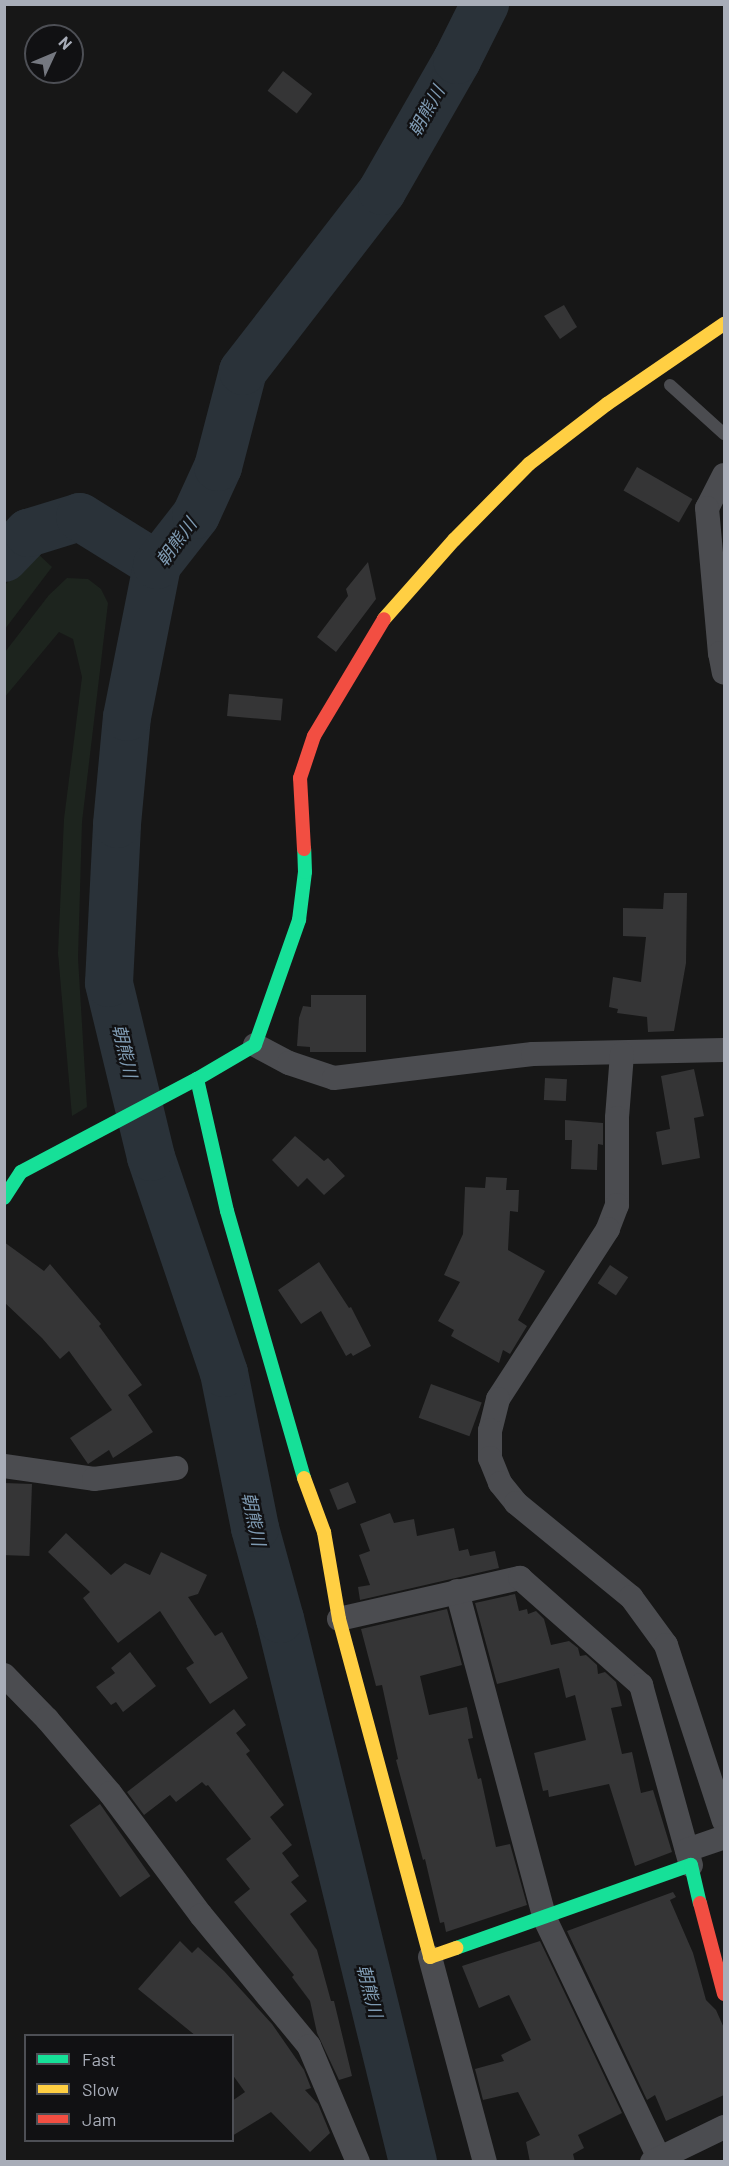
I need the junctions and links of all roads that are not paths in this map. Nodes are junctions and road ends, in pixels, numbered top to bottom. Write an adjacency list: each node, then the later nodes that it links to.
1 (724, 325): 6 (street)
2 (670, 385): 3 (lane)
3 (724, 434)
4 (724, 475): 5 (street)
5 (724, 673)
6 (255, 1045): 8 (street); 9 (street)
7 (724, 1050): 8 (street)
8 (622, 1054): 16 (street)
9 (197, 1079): 10 (street); 14 (street)
10 (4, 1198)
11 (4, 1466): 12 (street)
12 (176, 1468)
13 (457, 1592): 14 (street); 18 (street); 19 (street)
14 (339, 1619): 20 (street)
15 (4, 1675): 24 (street)
16 (724, 1821)
17 (724, 1837): 18 (street)
18 (688, 1857): 19 (street); 21 (street)
19 (545, 1919): 20 (street); 23 (street)
20 (430, 1957): 25 (street)
21 (724, 1994)
22 (724, 2127): 23 (street)
23 (655, 2160)
24 (358, 2162)
25 (485, 2162)

